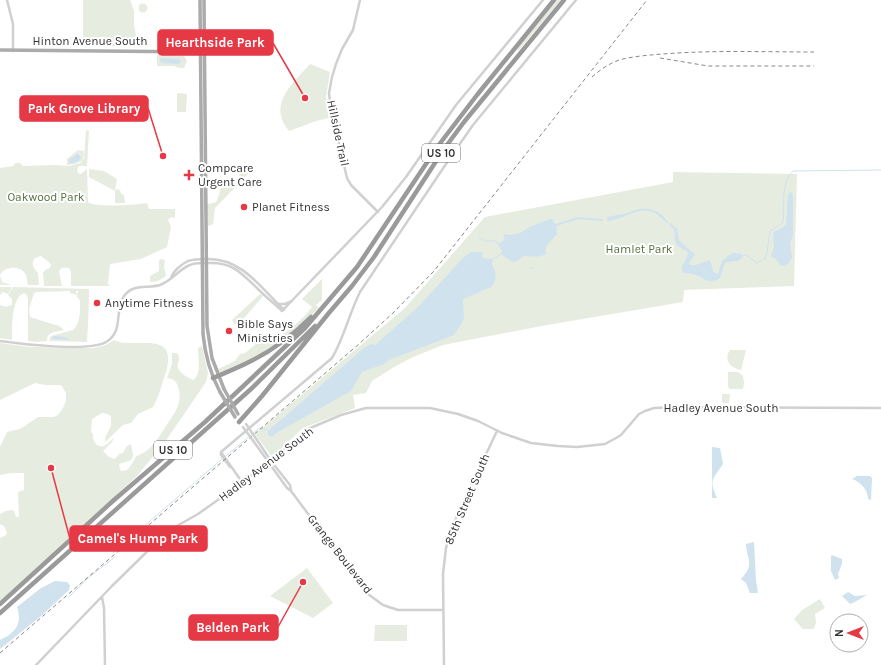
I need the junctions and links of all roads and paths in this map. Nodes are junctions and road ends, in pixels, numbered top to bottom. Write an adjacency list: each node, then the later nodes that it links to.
1 (7, 0): 10 (street)
2 (200, 0): 11 (main road)
3 (204, 0): 11 (main road)
4 (360, 0): 12 (street, Hillside Trail)
5 (543, 0): 12 (street)
6 (554, 0): 14 (highway, US 10)
7 (564, 0): 18 (highway, US 10)
8 (576, 0): 26 (street)
9 (0, 50): 10 (main road, Hinton Avenue South)
10 (13, 50): 11 (main road, Hinton Avenue South)
11 (203, 52): 13 (main road)
12 (378, 212): 15 (street)
13 (205, 261): 16 (street); 17 (street); 19 (street); 20 (main road)
14 (340, 289): 20 (highway); 28 (highway, US 10)
15 (296, 298): 16 (street); 17 (street)
16 (278, 304): 17 (street)
17 (283, 311)
18 (328, 314): 23 (highway); 30 (highway, US 10)
19 (0, 341)
20 (216, 377): 22 (main road, bridge); 22 (main road, bridge)
21 (881, 408): 24 (street, Hadley Avenue South)
22 (237, 416): 23 (main road)
23 (241, 420): 25 (street, Grange Boulevard, bridge); 25 (street, Grange Boulevard, bridge)
24 (497, 431): 25 (street, Hadley Avenue South); 29 (street, 85th Street South)
25 (270, 462): 26 (street, Hadley Avenue South); 29 (street, Grange Boulevard)
26 (242, 482): 27 (street, Hadley Avenue South)
27 (102, 596): 31 (street, Hadley Avenue South); 32 (street)
28 (0, 604)
29 (443, 610): 33 (street, 85th Street South)
30 (0, 613)
31 (36, 665)
32 (105, 665)
33 (444, 665)

